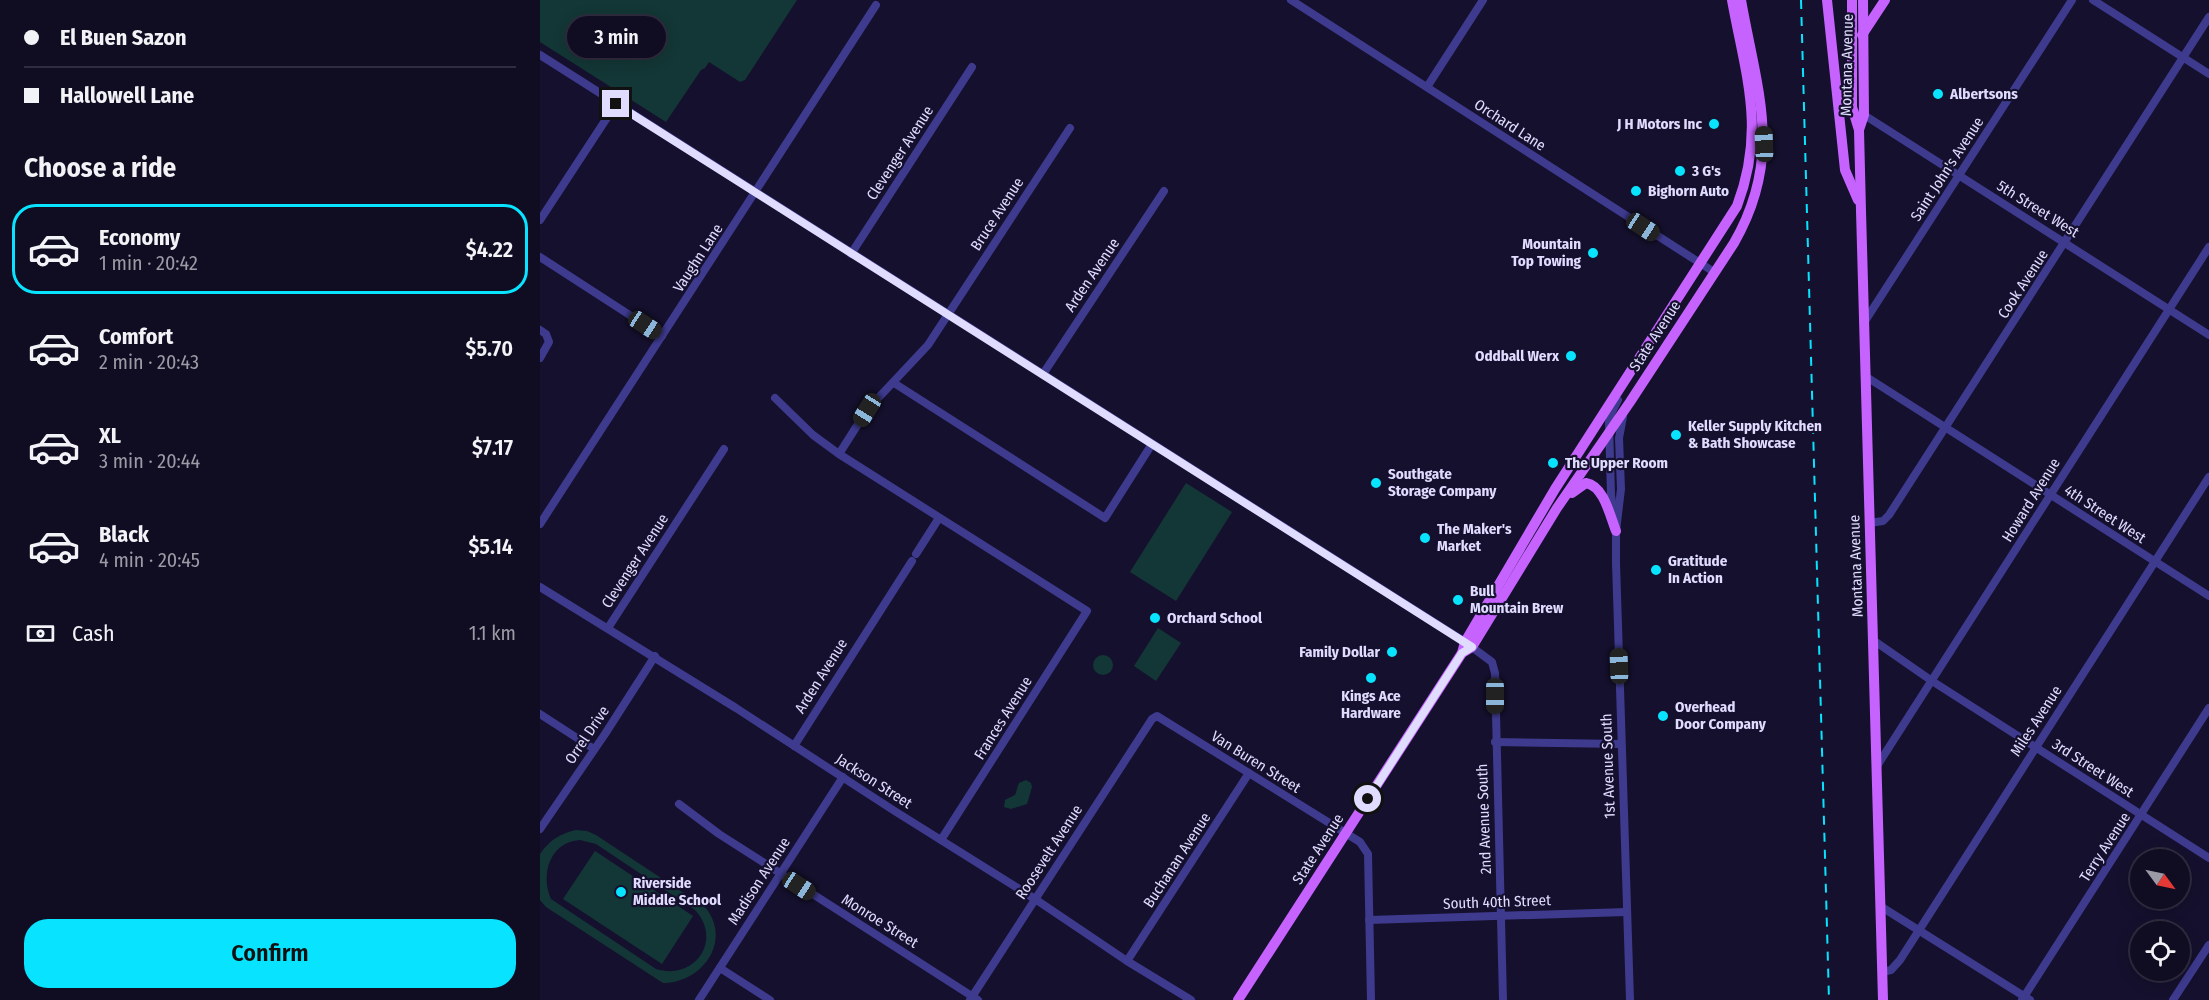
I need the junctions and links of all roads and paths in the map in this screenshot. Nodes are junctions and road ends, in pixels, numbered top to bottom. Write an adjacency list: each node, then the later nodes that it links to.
1 (1291, 0): 20 (street, Orchard Lane)
2 (1483, 0): 20 (street)
3 (1732, 0): 35 (main road, State Avenue)
4 (1741, 0): 36 (main road, State Avenue)
5 (1827, 0): 15 (main road)
6 (1834, 0): 15 (main road)
7 (1852, 0): 22 (main road, Montana Avenue)
8 (1863, 0): 14 (main road, Montana Avenue)
9 (1885, 0): 14 (main road)
10 (2072, 0): 26 (street, Saint John's Avenue)
11 (2093, 0): 17 (street)
12 (876, 5): 28 (street, Vaughn Lane)
13 (2209, 17): 17 (street, Cook Avenue)
14 (1862, 35): 23 (main road, Montana Avenue)
15 (1832, 39): 29 (main road)
16 (540, 55): 21 (street)
17 (2183, 58): 19 (street); 31 (street, Cook Avenue)
18 (972, 67): 33 (street, Clevenger Avenue)
19 (2209, 74)
20 (1427, 87): 35 (street, Orchard Lane)
21 (616, 104): 28 (street); 30 (street)
22 (1852, 107): 23 (street, 5th Street West); 25 (main road, Montana Avenue)
23 (1864, 115): 25 (main road, Montana Avenue); 26 (street, 5th Street West)
24 (1070, 128): 38 (street, Bruce Avenue)
25 (1859, 130): 29 (main road, Montana Avenue)
26 (1960, 176): 31 (street, 5th Street West); 39 (street, Saint John's Avenue)
27 (1164, 191): 45 (street, Arden Avenue)
28 (756, 193): 33 (street); 43 (street, Vaughn Lane)
29 (1861, 211): 39 (main road, Montana Avenue)
30 (540, 220)
31 (2066, 242): 37 (street, 5th Street West); 50 (street, Cook Avenue)
32 (2209, 247): 37 (street, Howard Avenue)
33 (851, 254): 38 (street)
34 (540, 257): 43 (street)
35 (1701, 264): 36 (street, Orchard Lane); 41 (main road, State Avenue)
36 (1714, 272): 49 (main road, State Avenue)
37 (2169, 309): 42 (street, 5th Street West); 56 (street, Howard Avenue)
38 (947, 314): 45 (street); 47 (street, Bruce Avenue)
39 (1864, 322): 46 (main road, Montana Avenue)
40 (540, 330): 44 (street)
41 (1659, 330): 51 (street, 1st Avenue South); 67 (main road, State Avenue)
42 (2209, 335)
43 (663, 336): 60 (street, Vaughn Lane)
44 (540, 358)
45 (1043, 374): 52 (street)
46 (1865, 376): 50 (street, 4th Street West); 59 (main road, Montana Avenue)
47 (894, 382): 52 (street); 54 (street, Bruce Avenue)
48 (775, 398): 54 (street)
49 (1626, 408): 51 (main road, State Avenue); 61 (street, 1st Avenue South)
50 (1945, 428): 56 (street, 4th Street West); 59 (street, Cook Avenue)
51 (1609, 433): 57 (main road, State Avenue); 61 (street, 1st Avenue South)
52 (1152, 444): 67 (street)
53 (724, 449): 65 (street, Clevenger Avenue)
54 (839, 454): 58 (street)
55 (2209, 477): 62 (street, Miles Avenue)
56 (2050, 495): 62 (street, 4th Street West); 69 (street, Howard Avenue)
57 (1557, 508): 61 (main road); 67 (main road, State Avenue)
58 (939, 518): 75 (street, Arden Avenue); 85 (street, Frances Avenue)
59 (1869, 523): 66 (main road, Montana Avenue)
60 (540, 524)
61 (1616, 531): 74 (street, 1st Avenue South)
62 (2155, 562): 64 (street, 4th Street West); 76 (street, Miles Avenue)
63 (540, 587): 65 (street, Jackson Street)
64 (2209, 596)
65 (608, 628): 68 (street, Jackson Street)
66 (1873, 640): 69 (street, 3rd Street West); 78 (main road, Montana Avenue)
67 (1466, 647): 73 (street, 2nd Avenue South); 84 (main road, State Avenue)
68 (655, 657): 75 (street, Jackson Street); 77 (street, Orrel Drive)
69 (1932, 681): 76 (street, 3rd Street West); 78 (street, Howard Avenue)
70 (2209, 708): 82 (street, Terry Avenue)
71 (540, 714): 77 (street)
72 (1152, 719): 79 (street, Van Buren Street); 88 (street, Roosevelt Avenue)
73 (1496, 742): 74 (street); 91 (street, 2nd Avenue South)
74 (1621, 744): 90 (street, 1st Avenue South)
75 (794, 746): 80 (street, Jackson Street)
76 (2036, 747): 82 (street, 3rd Street West); 93 (street, Miles Avenue)
77 (594, 749): 83 (street, Orrel Drive)
78 (1876, 767): 89 (main road, Montana Avenue)
79 (1249, 773): 84 (street, Van Buren Street); 95 (street, Buchanan Avenue)
80 (843, 777): 85 (street, Jackson Street); 87 (street, Madison Avenue)
81 (678, 804): 87 (street, Monroe Street)
82 (2141, 815): 86 (street, 3rd Street West); 99 (street, Terry Avenue)
83 (540, 828)
84 (1346, 833): 92 (street, Van Buren Street); 103 (main road, State Avenue)
85 (941, 840): 88 (street, Jackson Street)
86 (2209, 858)
87 (780, 874): 96 (street, Madison Avenue); 98 (street, Monroe Street)
88 (1035, 899): 95 (street, Jackson Street); 98 (street, Roosevelt Avenue)
89 (1880, 906): 93 (street); 97 (main road, Montana Avenue)
90 (1626, 912): 91 (street, South 40th Street); 106 (street, 1st Avenue South)
91 (1500, 915): 92 (street, South 40th Street); 105 (street, 2nd Avenue South)
92 (1369, 920): 104 (street, Van Buren Street)
93 (1920, 930): 97 (street, Miles Avenue); 99 (street)
94 (2209, 945): 108 (street)
95 (1127, 961): 102 (street, Jackson Street)
96 (720, 968): 100 (street, Madison Avenue); 101 (street)
97 (1882, 972): 107 (main road, Montana Avenue)
98 (974, 999)
99 (2025, 999)
100 (699, 1000)
101 (770, 1000)
102 (1191, 1000)
103 (1238, 1000)
104 (1371, 1000)
105 (1503, 1000)
106 (1630, 1000)
107 (1883, 1000)
108 (2173, 1000)

